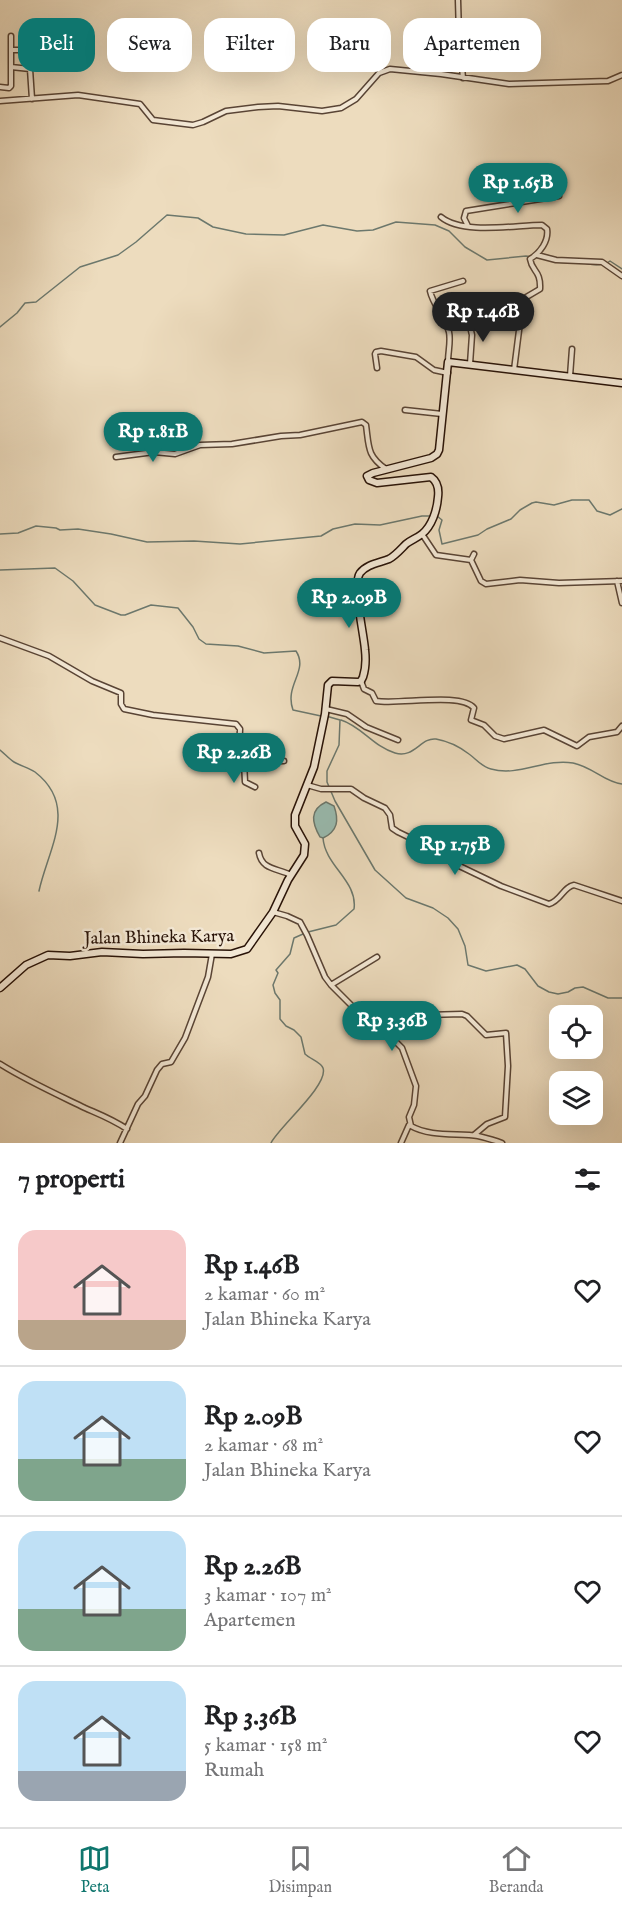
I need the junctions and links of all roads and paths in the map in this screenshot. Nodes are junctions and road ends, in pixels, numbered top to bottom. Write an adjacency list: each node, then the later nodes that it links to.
1 (459, 0): 2 (street)
2 (459, 18)
3 (11, 36): 4 (street)
4 (11, 50): 5 (street); 6 (street)
5 (18, 50)
6 (11, 67): 10 (street); 11 (street)
7 (462, 72): 9 (street)
8 (622, 75): 9 (street)
9 (463, 78): 11 (street)
10 (0, 87)
11 (32, 99): 12 (street)
12 (0, 101)
13 (559, 196): 15 (street)
14 (441, 217): 15 (street)
15 (468, 226): 16 (street)
16 (537, 255): 17 (street); 24 (street)
17 (622, 276)
18 (463, 281): 21 (street)
19 (469, 322): 22 (street)
20 (572, 349): 26 (street)
21 (448, 362): 22 (street); 25 (street)
22 (470, 365): 24 (street)
23 (377, 369): 25 (street)
24 (514, 370): 26 (street)
25 (448, 373): 29 (street)
26 (570, 376): 27 (street)
27 (622, 383)
28 (405, 410): 29 (street)
29 (443, 414): 31 (street)
30 (116, 457): 31 (street)
31 (386, 469): 32 (street)
32 (422, 534): 34 (street); 38 (street)
33 (474, 554): 34 (street)
34 (471, 560): 35 (street)
35 (620, 581): 36 (street)
36 (622, 603)
37 (0, 638): 42 (street)
38 (361, 681): 39 (street, Jalan Bhineka Karya); 40 (street)
39 (326, 708): 41 (street); 44 (street, Jalan Bhineka Karya)
40 (622, 726)
41 (398, 740)
42 (244, 760): 43 (street); 45 (street)
43 (284, 761)
44 (307, 785): 47 (street, Jalan Bhineka Karya); 48 (street)
45 (255, 788)
46 (259, 853): 47 (street)
47 (291, 875): 49 (street, Jalan Bhineka Karya)
48 (622, 902)
49 (273, 912): 50 (street, Jalan Bhineka Karya); 52 (street)
50 (212, 954): 53 (street, Jalan Bhineka Karya); 57 (street)
51 (377, 957): 52 (street)
52 (331, 985): 56 (street)
53 (0, 988)
54 (397, 1020): 58 (street)
55 (0, 1064): 57 (street)
56 (409, 1124): 58 (street); 60 (street)
57 (128, 1129): 59 (street)
58 (474, 1136): 61 (street)
59 (120, 1143)
60 (401, 1143)
61 (502, 1143)

